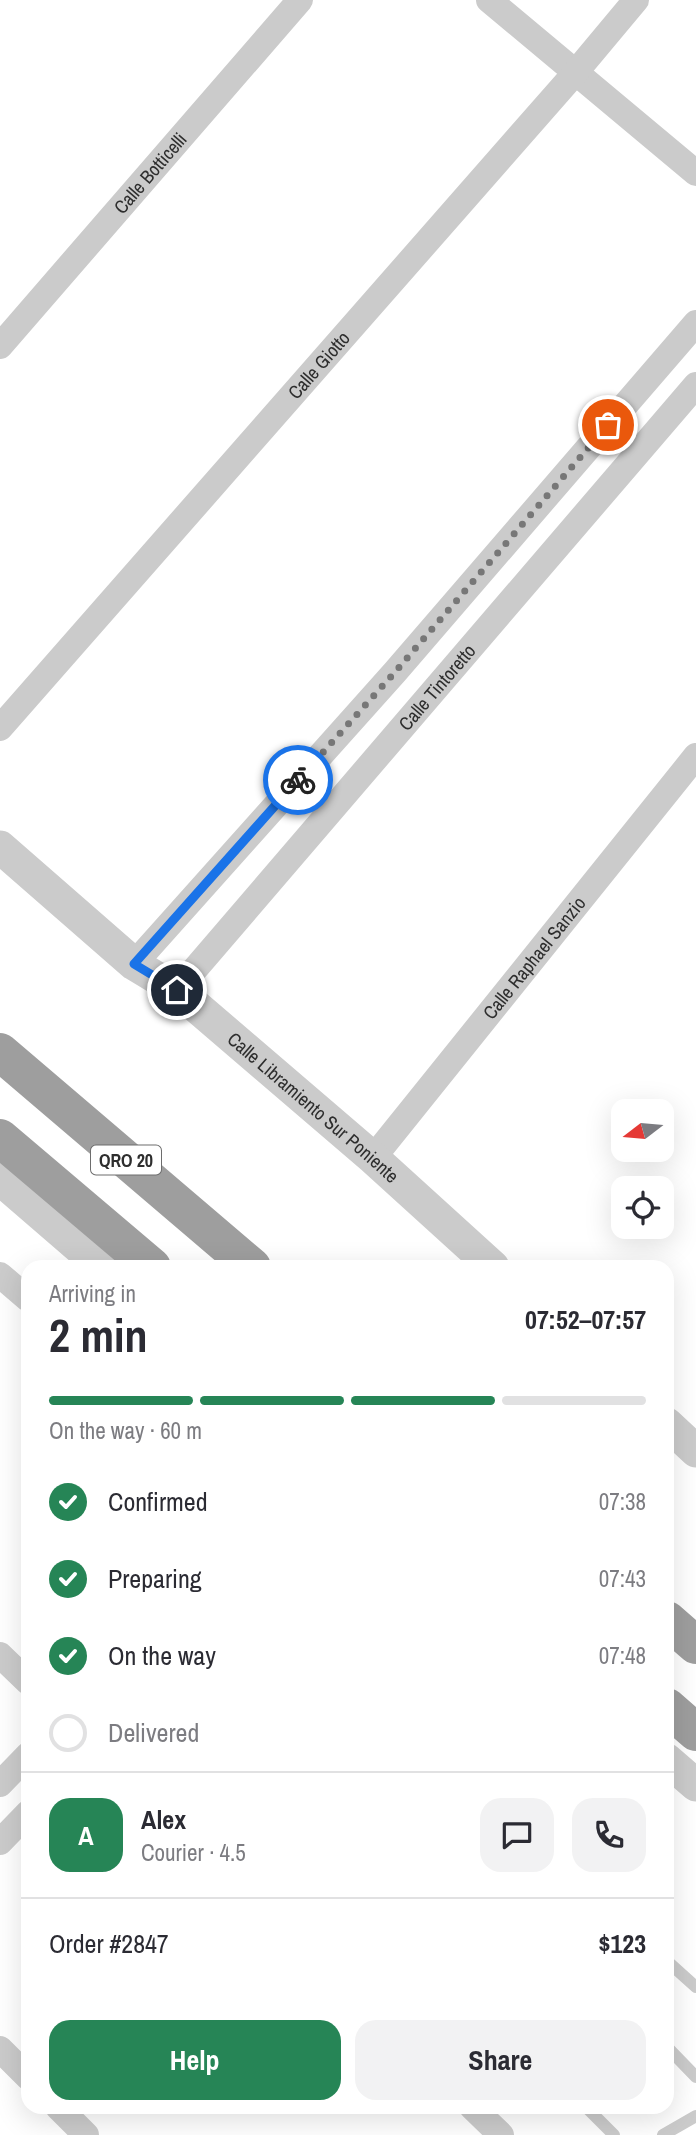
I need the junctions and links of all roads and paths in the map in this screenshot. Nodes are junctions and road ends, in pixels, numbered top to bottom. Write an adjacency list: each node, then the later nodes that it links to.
1 (300, 0): 7 (street, Calle Botticelli)
2 (489, 0): 4 (street)
3 (636, 0): 4 (street, Calle Giotto)
4 (575, 72): 5 (street); 11 (street, Calle Giotto)
5 (696, 173)
6 (696, 323): 9 (street)
7 (0, 346)
8 (696, 385): 10 (street, Calle Tintoretto)
9 (395, 672): 10 (street); 14 (street)
10 (429, 695): 15 (street, Calle Tintoretto)
11 (0, 728)
12 (696, 756): 18 (street, Calle Raphael Sanzio)
13 (0, 846): 14 (street, Calle Libramiento Sur Poniente)
14 (134, 964): 15 (street, Calle Libramiento Sur Poniente)
15 (177, 990): 18 (street, Calle Libramiento Sur Poniente)
16 (0, 1052): 24 (highway, QRO 20)
17 (0, 1138): 20 (highway)
18 (373, 1158): 25 (street, Calle Libramiento Sur Poniente)
19 (0, 1179): 21 (street)
20 (53, 1182): 22 (highway); 23 (highway)
21 (94, 1260)
22 (124, 1260)
23 (144, 1260)
24 (244, 1260)
25 (485, 1260)
26 (0, 1275): 27 (street)
27 (21, 1292)
28 (674, 1431): 29 (street)
29 (696, 1451)
30 (674, 1626): 31 (highway)
31 (696, 1645)
32 (0, 1655): 33 (street)
33 (21, 1675)
34 (674, 1713): 35 (highway)
35 (696, 1732)
36 (21, 1762): 38 (street)
37 (674, 1766): 39 (street)
38 (0, 1784)
39 (696, 1785)
40 (21, 1820): 41 (street)
41 (0, 1842)
42 (674, 1967): 43 (lane)
43 (696, 1987)
44 (0, 2049): 46 (street)
45 (674, 2054): 47 (lane)
46 (21, 2070)
47 (696, 2077)
48 (65, 2114): 52 (street)
49 (480, 2114): 53 (street)
50 (593, 2114): 54 (lane)
51 (696, 2116): 55 (lane)
52 (86, 2135)
53 (502, 2135)
54 (614, 2135)
55 (663, 2135)

